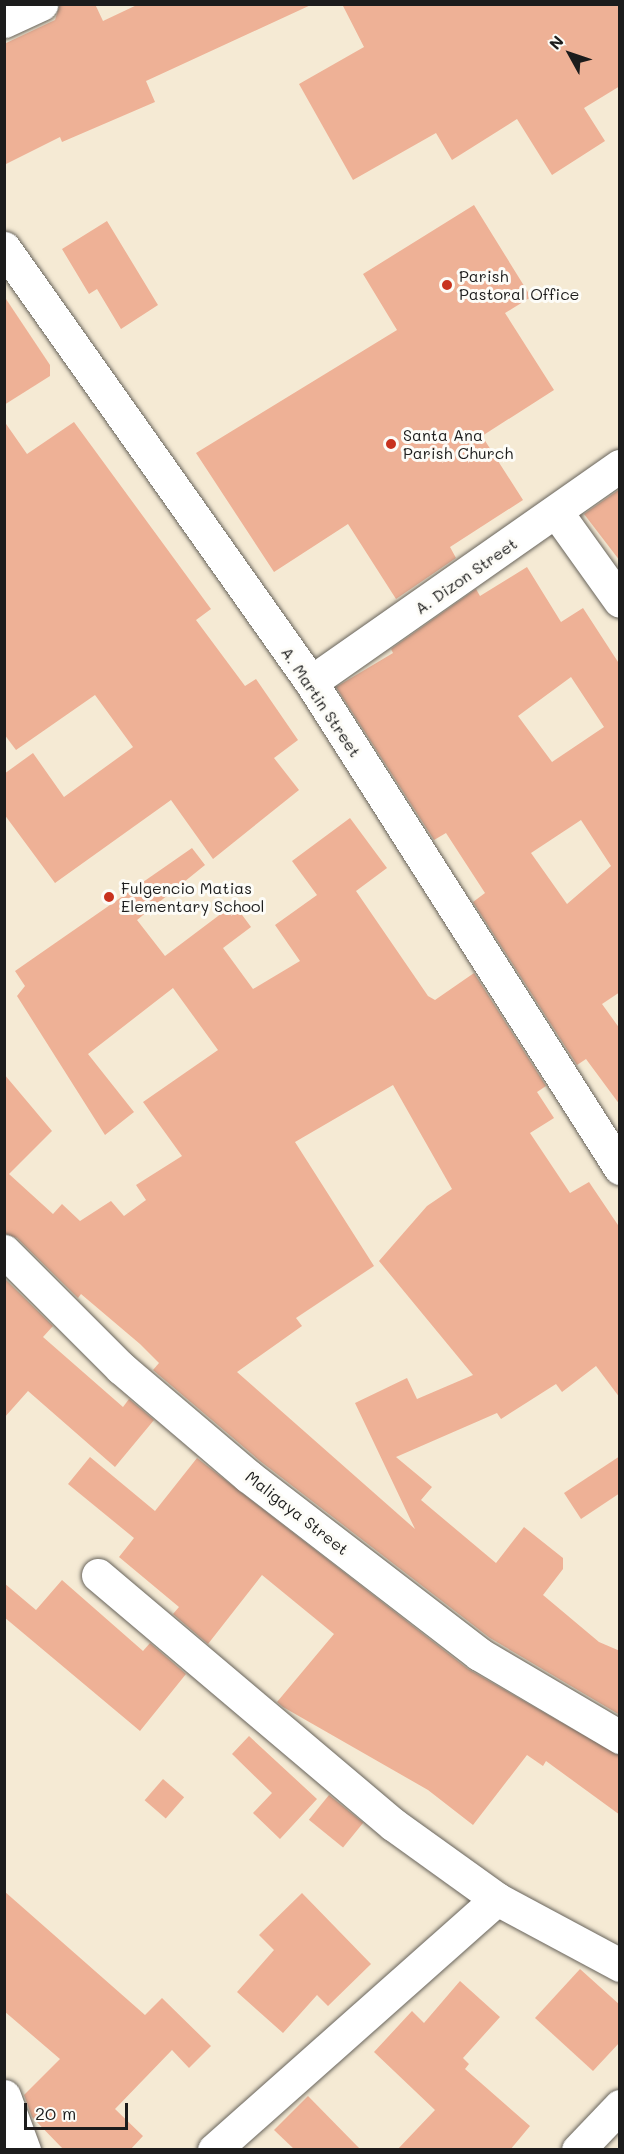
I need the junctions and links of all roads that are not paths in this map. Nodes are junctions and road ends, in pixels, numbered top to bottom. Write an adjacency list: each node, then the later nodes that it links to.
1 (41, 4): 2 (street)
2 (4, 21)
3 (4, 248): 7 (street, A. Martin Street)
4 (620, 466): 5 (street, A. Dizon Street)
5 (557, 513): 6 (street); 7 (street, A. Dizon Street)
6 (620, 601)
7 (311, 682): 8 (street, A. Martin Street)
8 (620, 1168)
9 (4, 1251): 11 (street, Maligaya Street)
10 (98, 1575): 12 (street)
11 (620, 1737)
12 (498, 1899): 13 (street); 17 (street)
13 (620, 1965)
14 (4, 2096): 16 (street)
15 (620, 2106): 18 (street)
16 (24, 2150)
17 (214, 2150)
18 (578, 2150)

